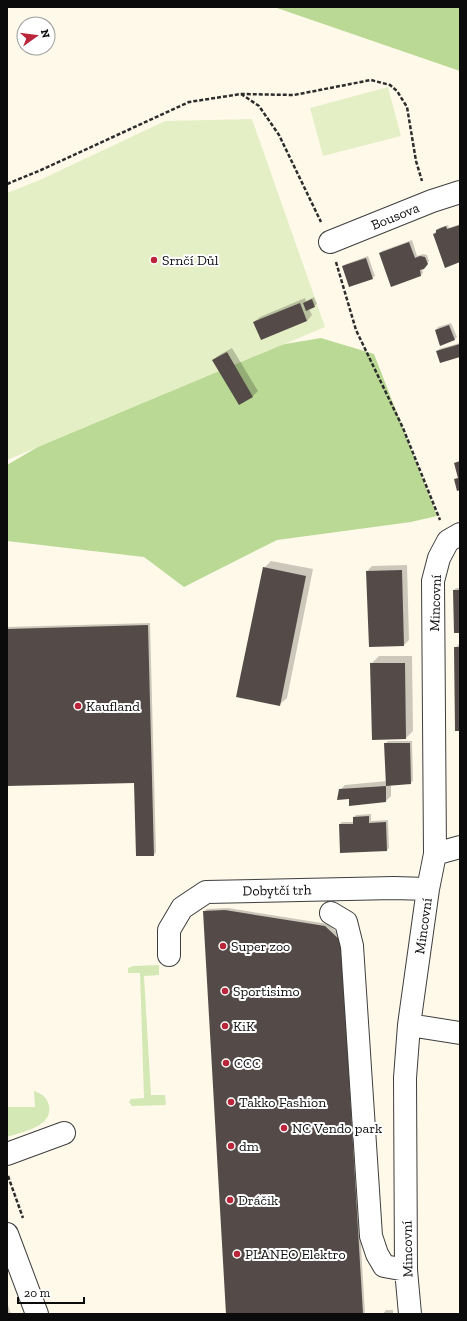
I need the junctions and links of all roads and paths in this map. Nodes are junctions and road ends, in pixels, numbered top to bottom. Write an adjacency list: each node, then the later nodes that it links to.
1 (241, 94): 2 (path); 4 (path); 5 (path)
2 (7, 184)
3 (460, 192): 4 (street, Bousova)
4 (432, 201): 5 (street, Bousova)
5 (330, 242): 6 (path)
6 (454, 538): 8 (street, Mincovní)
7 (460, 847): 8 (street)
8 (435, 854): 9 (street, Mincovní)
9 (428, 889): 11 (street, Dobytčí trh); 12 (street, Mincovní)
10 (331, 913): 17 (street)
11 (169, 955)
12 (409, 1025): 13 (street); 17 (street, Mincovní)
13 (460, 1033)
14 (64, 1133): 15 (street)
15 (7, 1154)
16 (7, 1234): 18 (street)
17 (406, 1270): 19 (street, Mincovní)
18 (37, 1314)
19 (410, 1314)

